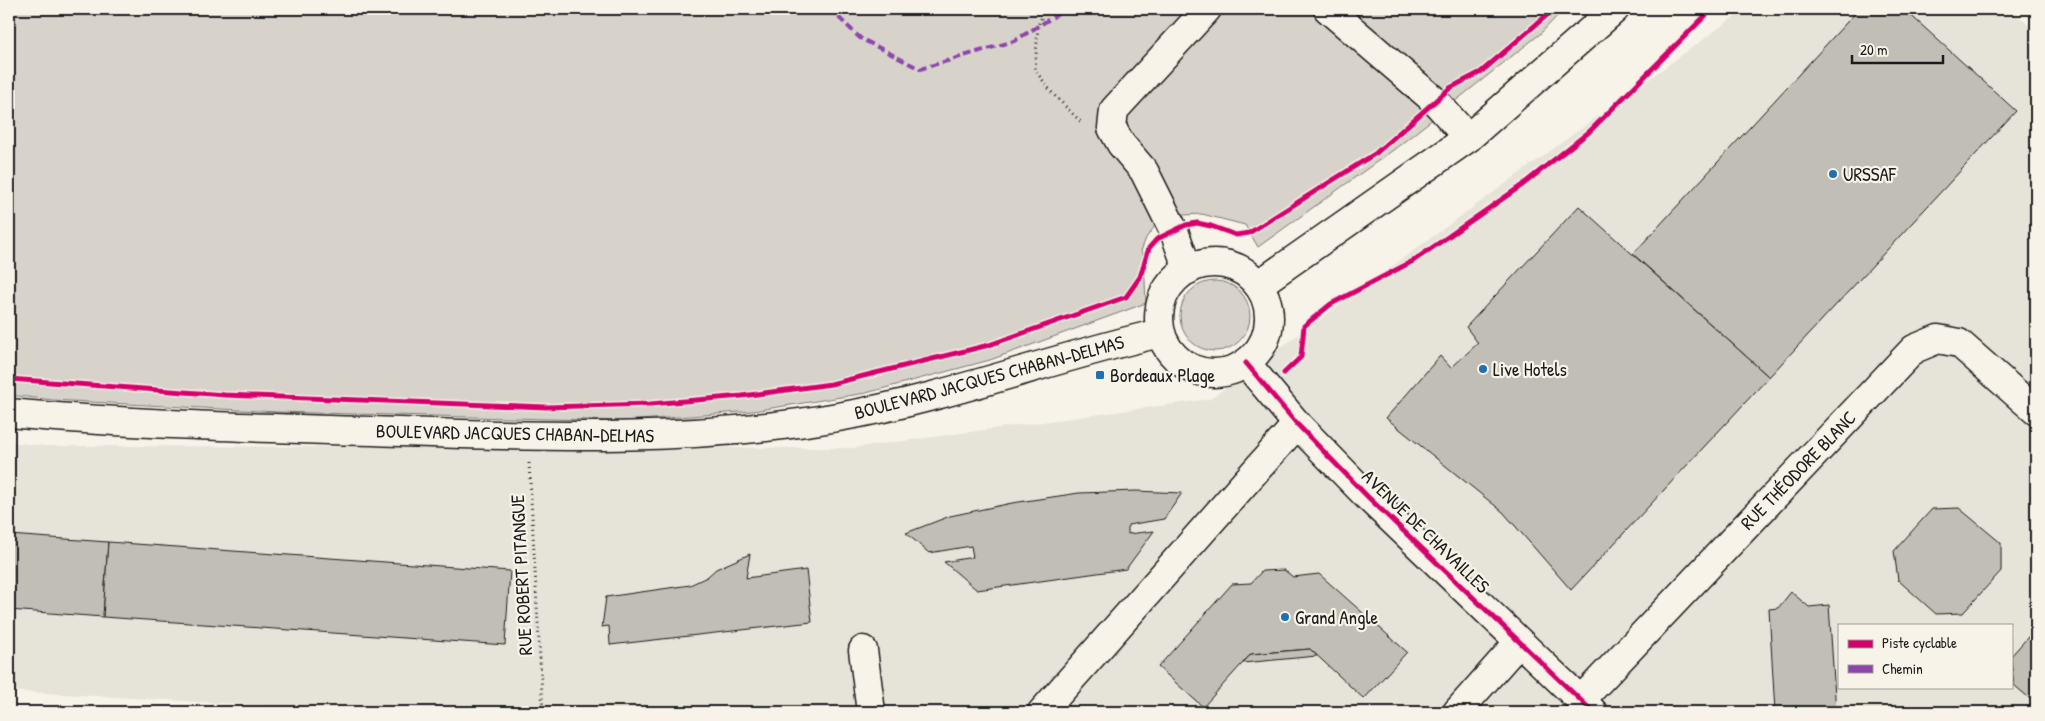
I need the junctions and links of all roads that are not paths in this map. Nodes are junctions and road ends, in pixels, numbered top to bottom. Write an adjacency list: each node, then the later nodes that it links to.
1 (1207, 9): 5 (main road)
2 (1328, 9): 4 (main road)
3 (1615, 9): 4 (main road)
4 (1468, 138): 6 (main road)
5 (1188, 270): 6 (main road); 7 (main road)
6 (1258, 285): 8 (main road)
7 (1160, 333): 8 (main road); 10 (main road, BOULEVARD JACQUES CHABAN-DELMAS)
8 (1246, 363): 11 (main road, AVENUE DE CHAVAILLES)
9 (2036, 411): 14 (main road, RUE THÉODORE BLANC)
10 (9, 413)
11 (1297, 424): 12 (main road, AVENUE DE CHAVAILLES); 16 (main road)
12 (1519, 642): 14 (main road, AVENUE DE CHAVAILLES); 17 (main road)
13 (863, 650): 15 (main road)
14 (1586, 707)
15 (872, 712)
16 (1042, 712)
17 (1457, 712)

